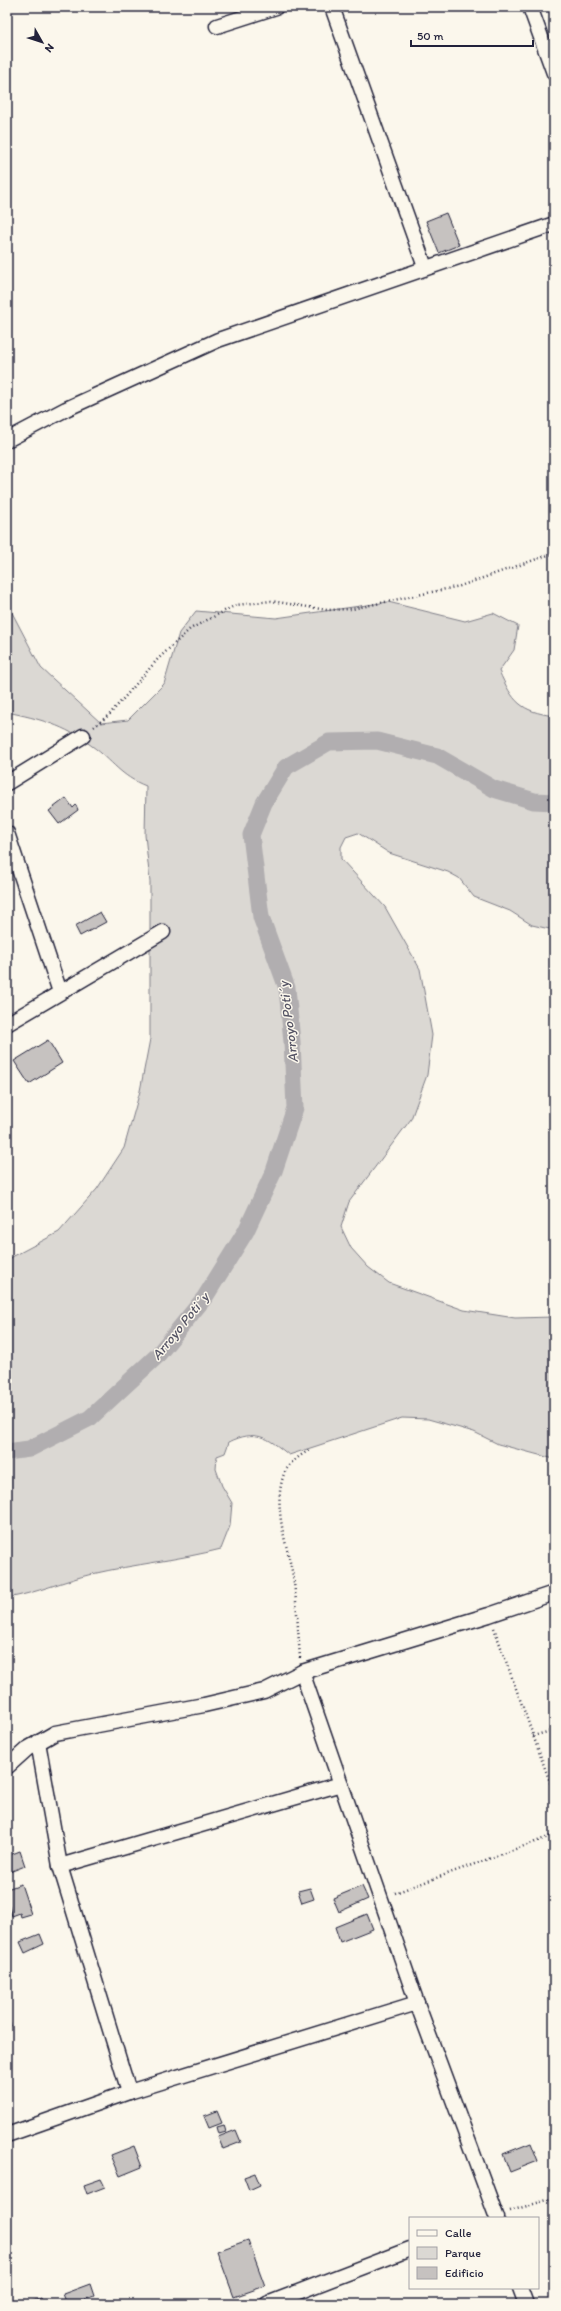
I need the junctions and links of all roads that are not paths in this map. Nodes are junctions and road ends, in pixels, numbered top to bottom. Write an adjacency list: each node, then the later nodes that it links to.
1 (276, 7): 4 (street)
2 (332, 7): 7 (street)
3 (530, 7): 5 (street)
4 (217, 26)
5 (554, 73)
6 (554, 224): 7 (street)
7 (425, 267): 8 (street)
8 (7, 440)
9 (83, 736): 10 (street)
10 (7, 783)
11 (7, 833): 13 (street)
12 (162, 932): 13 (street)
13 (60, 992): 14 (street)
14 (7, 1024)
15 (554, 1593): 16 (street)
16 (302, 1672): 17 (street); 19 (street)
17 (38, 1742): 18 (street); 20 (street)
18 (7, 1767)
19 (341, 1784): 20 (street); 21 (street)
20 (60, 1866): 22 (street)
21 (417, 2003): 22 (street); 24 (street)
22 (129, 2092): 23 (street)
23 (7, 2135)
24 (494, 2217)
25 (409, 2249): 27 (street)
26 (520, 2289): 28 (street)
27 (272, 2303)
28 (526, 2304)

